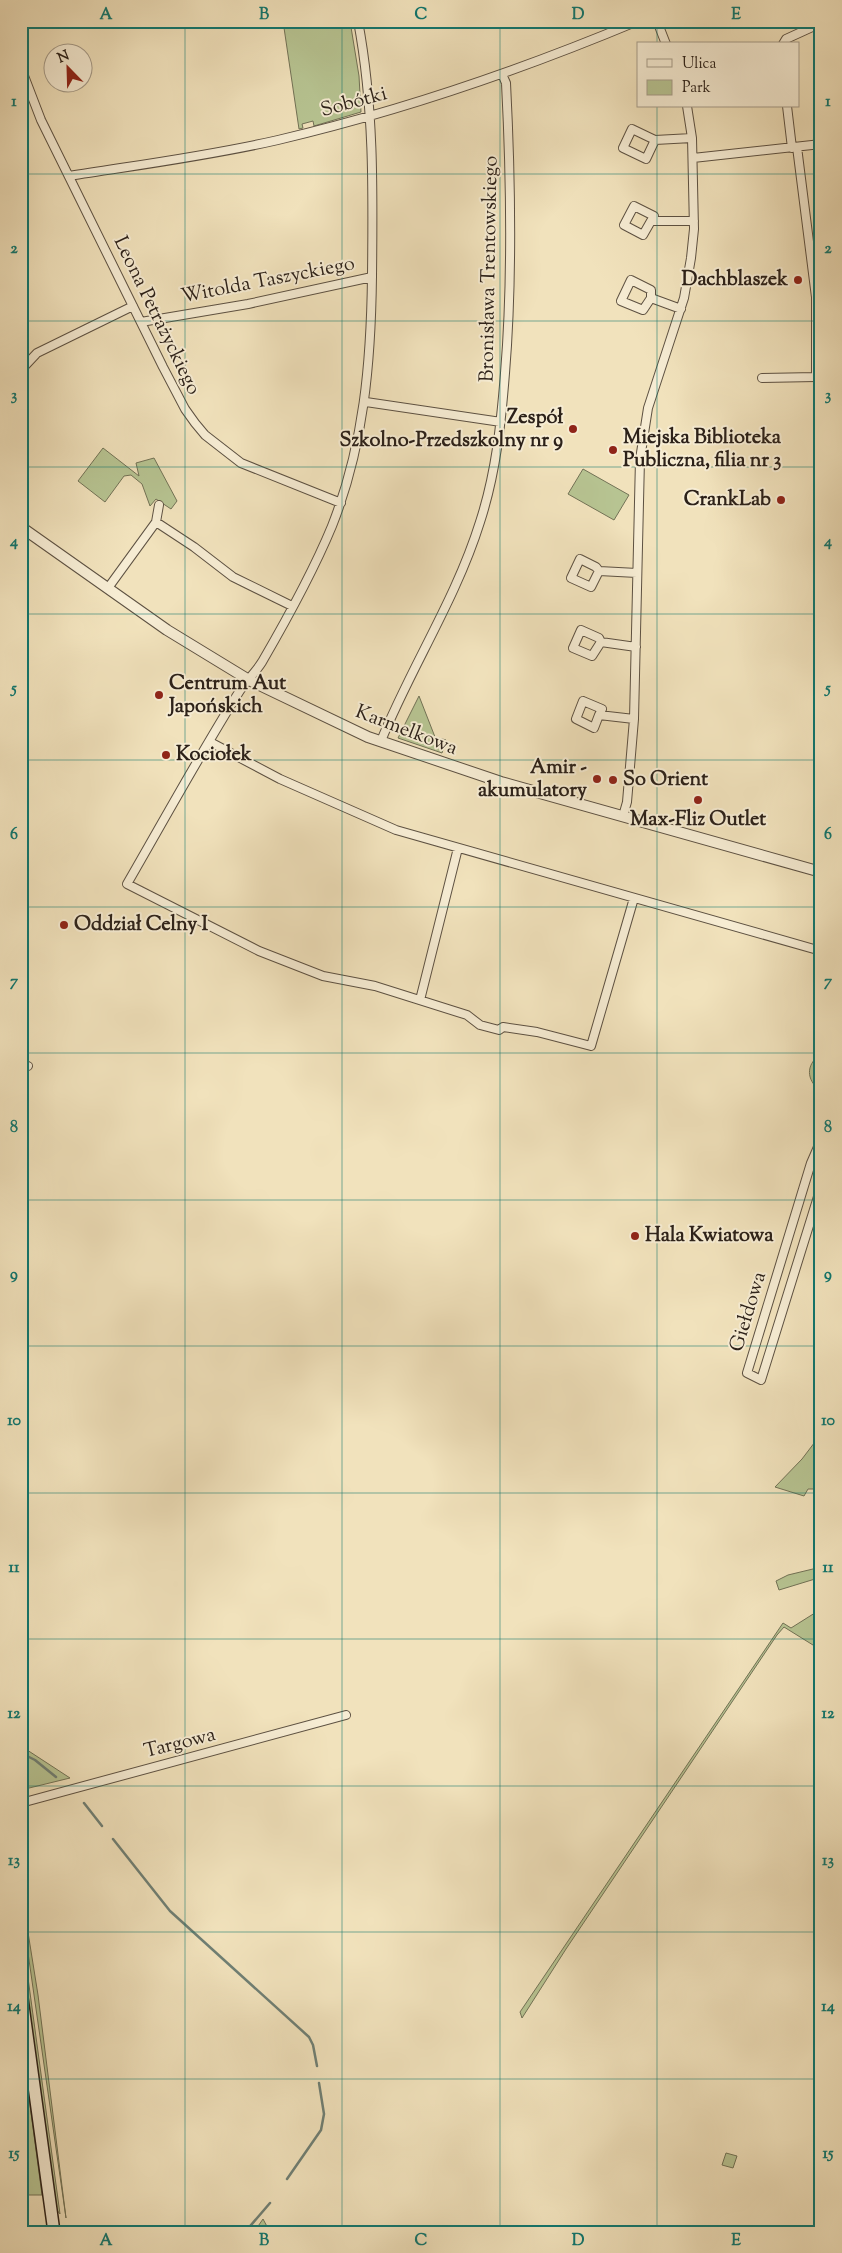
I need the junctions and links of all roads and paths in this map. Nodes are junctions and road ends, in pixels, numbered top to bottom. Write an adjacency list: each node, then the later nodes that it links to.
1 (358, 21): 11 (street)
2 (638, 21): 8 (street, Sobótki)
3 (657, 21): 5 (street)
4 (821, 23): 6 (street)
5 (665, 42)
6 (784, 42)
7 (21, 68): 17 (street, Leona Petrażyckiego)
8 (502, 74): 11 (street, Sobótki); 30 (street, Bronisława Trentowskiego)
9 (686, 108): 12 (street)
10 (787, 108): 15 (street)
11 (371, 116): 17 (street, Sobótki); 22 (street)
12 (692, 138): 13 (street); 16 (street)
13 (655, 140)
14 (821, 144): 15 (street)
15 (794, 147): 16 (street); 20 (street)
16 (693, 158): 19 (street)
17 (68, 176): 24 (street, Leona Petrażyckiego)
18 (651, 221): 19 (street)
19 (694, 221): 25 (street)
20 (811, 259): 21 (street); 28 (street)
21 (821, 259)
22 (372, 277): 26 (street, Witolda Taszyckiego); 29 (street)
23 (651, 298): 25 (street)
24 (133, 306): 26 (street, Leona Petrażyckiego); 27 (street)
25 (681, 309): 36 (street)
26 (141, 322): 31 (street, Leona Petrażyckiego)
27 (21, 370)
28 (762, 378)
29 (366, 402): 30 (street); 31 (street)
30 (501, 422): 44 (street, Bronisława Trentowskiego)
31 (341, 503): 38 (street)
32 (159, 504): 33 (street)
33 (156, 522): 37 (street); 38 (street)
34 (21, 527): 37 (street, Karmelkowa)
35 (599, 571): 36 (street)
36 (637, 574): 40 (street)
37 (108, 588): 41 (street, Karmelkowa)
38 (292, 606): 41 (street)
39 (601, 642): 40 (street)
40 (636, 646): 43 (street)
41 (249, 680): 44 (street, Karmelkowa); 45 (street)
42 (600, 715): 43 (street)
43 (634, 719): 46 (street)
44 (381, 741): 46 (street, Karmelkowa)
45 (210, 742): 47 (street); 51 (street)
46 (623, 816): 48 (street, Karmelkowa)
47 (458, 848): 49 (street); 51 (street)
48 (821, 872)
49 (634, 898): 50 (street); 51 (street)
50 (821, 951)
51 (420, 1000)
52 (821, 1140): 54 (street, Giełdowa)
53 (821, 1187): 55 (street, Giełdowa)
54 (787, 1244): 55 (street); 56 (street, Giełdowa)
55 (802, 1248): 57 (street, Giełdowa)
56 (776, 1278): 57 (street); 57 (street, Giełdowa)
57 (792, 1282)
58 (346, 1715): 59 (street, Targowa)
59 (21, 1803)
60 (21, 1992): 61 (main road)
61 (54, 2232)

